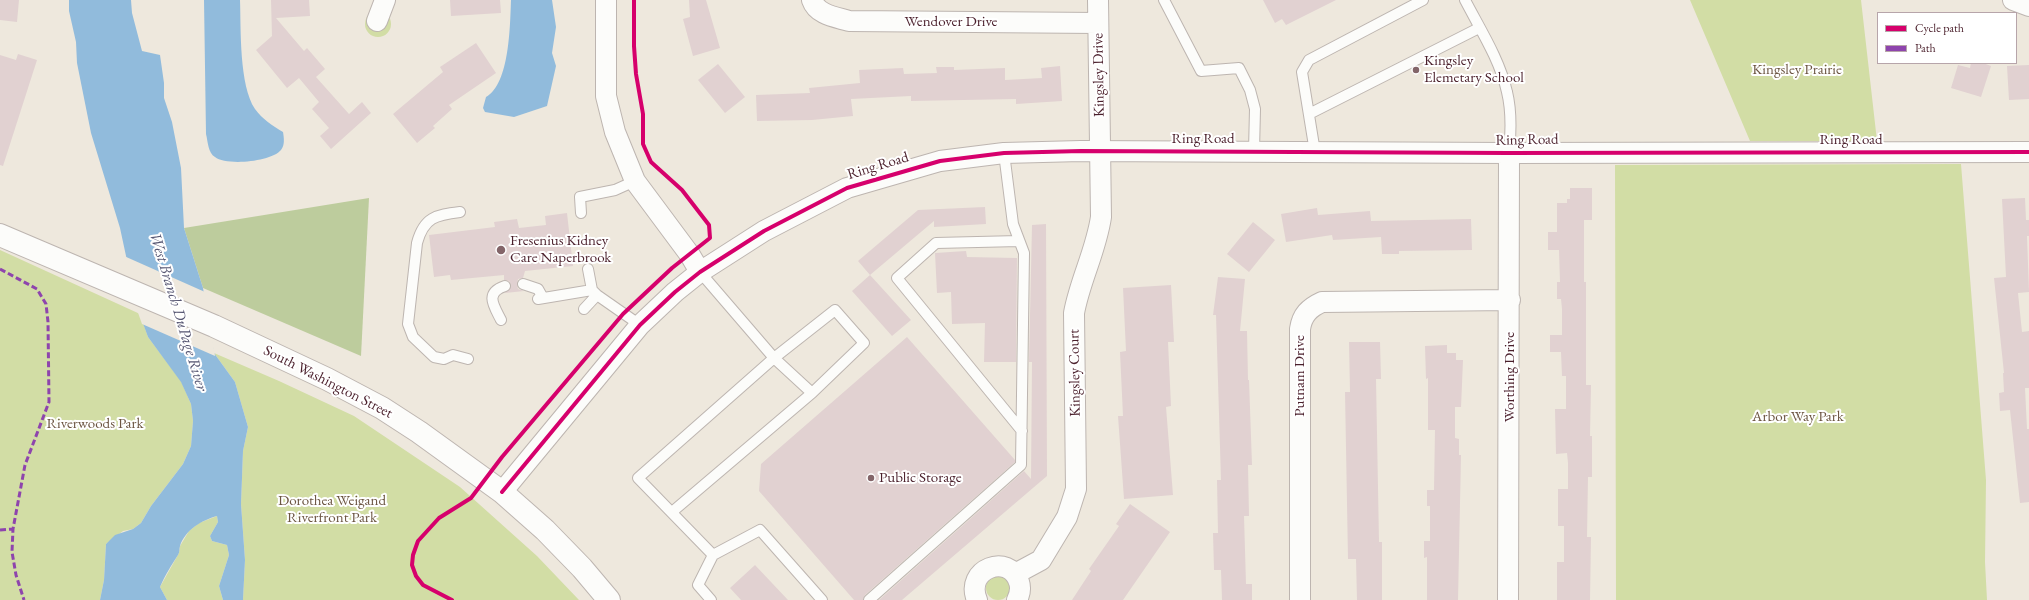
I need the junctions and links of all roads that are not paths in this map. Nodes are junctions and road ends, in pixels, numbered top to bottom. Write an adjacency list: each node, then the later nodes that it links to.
1 (385, 0): 10 (street)
2 (606, 0): 20 (street)
3 (812, 0): 11 (street, Wendover Drive)
4 (1098, 0): 11 (street, Kingsley Drive)
5 (1164, 0): 15 (lane)
6 (1423, 0): 13 (lane)
7 (1465, 0): 12 (lane)
8 (2013, 0): 9 (street)
9 (2029, 6)
10 (377, 21)
11 (1098, 23): 14 (street, Kingsley Drive)
12 (1479, 28): 13 (lane); 19 (lane)
13 (1310, 114): 16 (lane)
14 (1101, 151): 15 (street, Ring Road); 18 (street, Ring Road); 41 (street, Kingsley Court)
15 (1254, 151): 16 (street, Ring Road)
16 (1315, 152): 19 (street, Ring Road)
17 (2029, 152): 19 (street, Ring Road)
18 (1004, 153): 24 (lane); 26 (street, Ring Road)
19 (1509, 153): 30 (street, Worthing Drive)
20 (635, 182): 22 (lane); 26 (street)
21 (460, 212): 35 (lane)
22 (581, 213)
23 (0, 235): 38 (main road, South Washington Street)
24 (1019, 241): 37 (lane); 37 (lane)
25 (588, 269): 29 (lane)
26 (700, 272): 33 (street, Ring Road); 34 (lane)
27 (523, 284): 29 (lane)
28 (505, 286): 32 (lane)
29 (594, 293): 31 (lane); 33 (lane)
30 (1510, 300): 48 (street, Putnam Drive); 49 (street, Worthing Drive)
31 (584, 309)
32 (501, 320)
33 (640, 325): 38 (street, Ring Road)
34 (774, 358): 36 (lane); 36 (lane); 39 (lane)
35 (468, 359)
36 (812, 393): 39 (lane)
37 (1022, 431): 45 (lane)
38 (502, 492): 42 (main road, South Washington Street)
39 (672, 512): 40 (lane)
40 (713, 555): 43 (lane); 44 (lane)
41 (1015, 574): 46 (street); 47 (street)
42 (609, 600)
43 (711, 600)
44 (822, 600)
45 (868, 600)
46 (978, 600)
47 (1017, 600)
48 (1300, 600)
49 (1508, 600)

